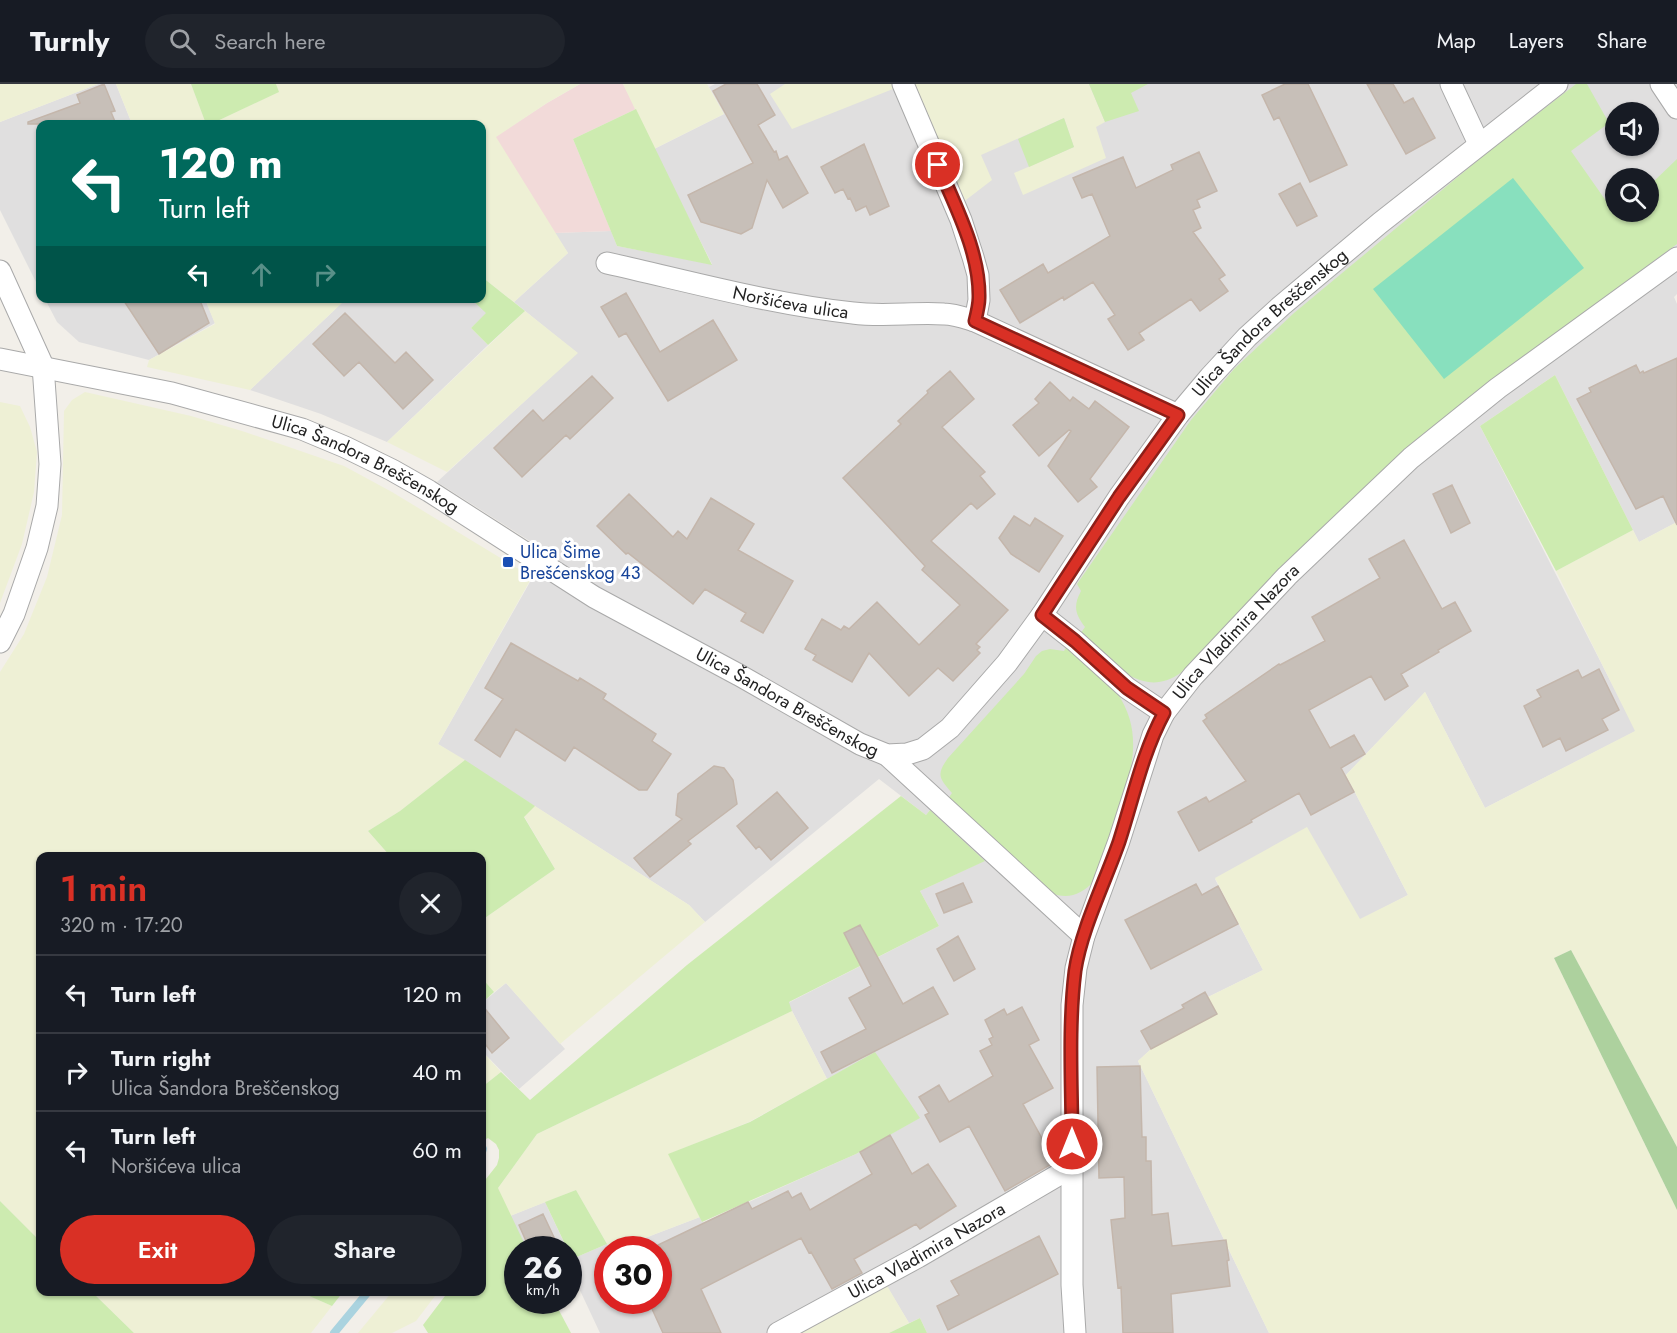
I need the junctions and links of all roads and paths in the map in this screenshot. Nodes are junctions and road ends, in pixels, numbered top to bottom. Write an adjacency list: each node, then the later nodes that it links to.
1 (903, 84): 10 (street)
2 (1451, 84): 6 (street)
3 (1557, 84): 6 (street, Ulica Šandora Breščenskog)
4 (1661, 84): 5 (street)
5 (1677, 108)
6 (1479, 144): 13 (street, Ulica Šandora Breščenskog)
7 (1677, 258): 16 (street, Ulica Vladimira Nazora)
8 (607, 263): 10 (street, Noršićeva ulica)
9 (0, 271): 12 (street)
10 (975, 321): 13 (street, Noršićeva ulica)
11 (0, 359): 12 (street, Ulica Šandora Breščenskog)
12 (43, 366): 15 (street); 17 (street, Ulica Šandora Breščenskog)
13 (1178, 415): 14 (street, Ulica Šandora Breščenskog)
14 (1042, 615): 16 (street); 17 (street, Ulica Šandora Breščenskog)
15 (0, 642)
16 (1164, 713): 18 (street, Ulica Vladimira Nazora)
17 (887, 754): 18 (street)
18 (1084, 936): 19 (street, Ulica Vladimira Nazora)
19 (1072, 1167): 20 (street, Ulica Vladimira Nazora); 21 (street, Ulica Vladimira Nazora)
20 (778, 1333)
21 (1075, 1333)

